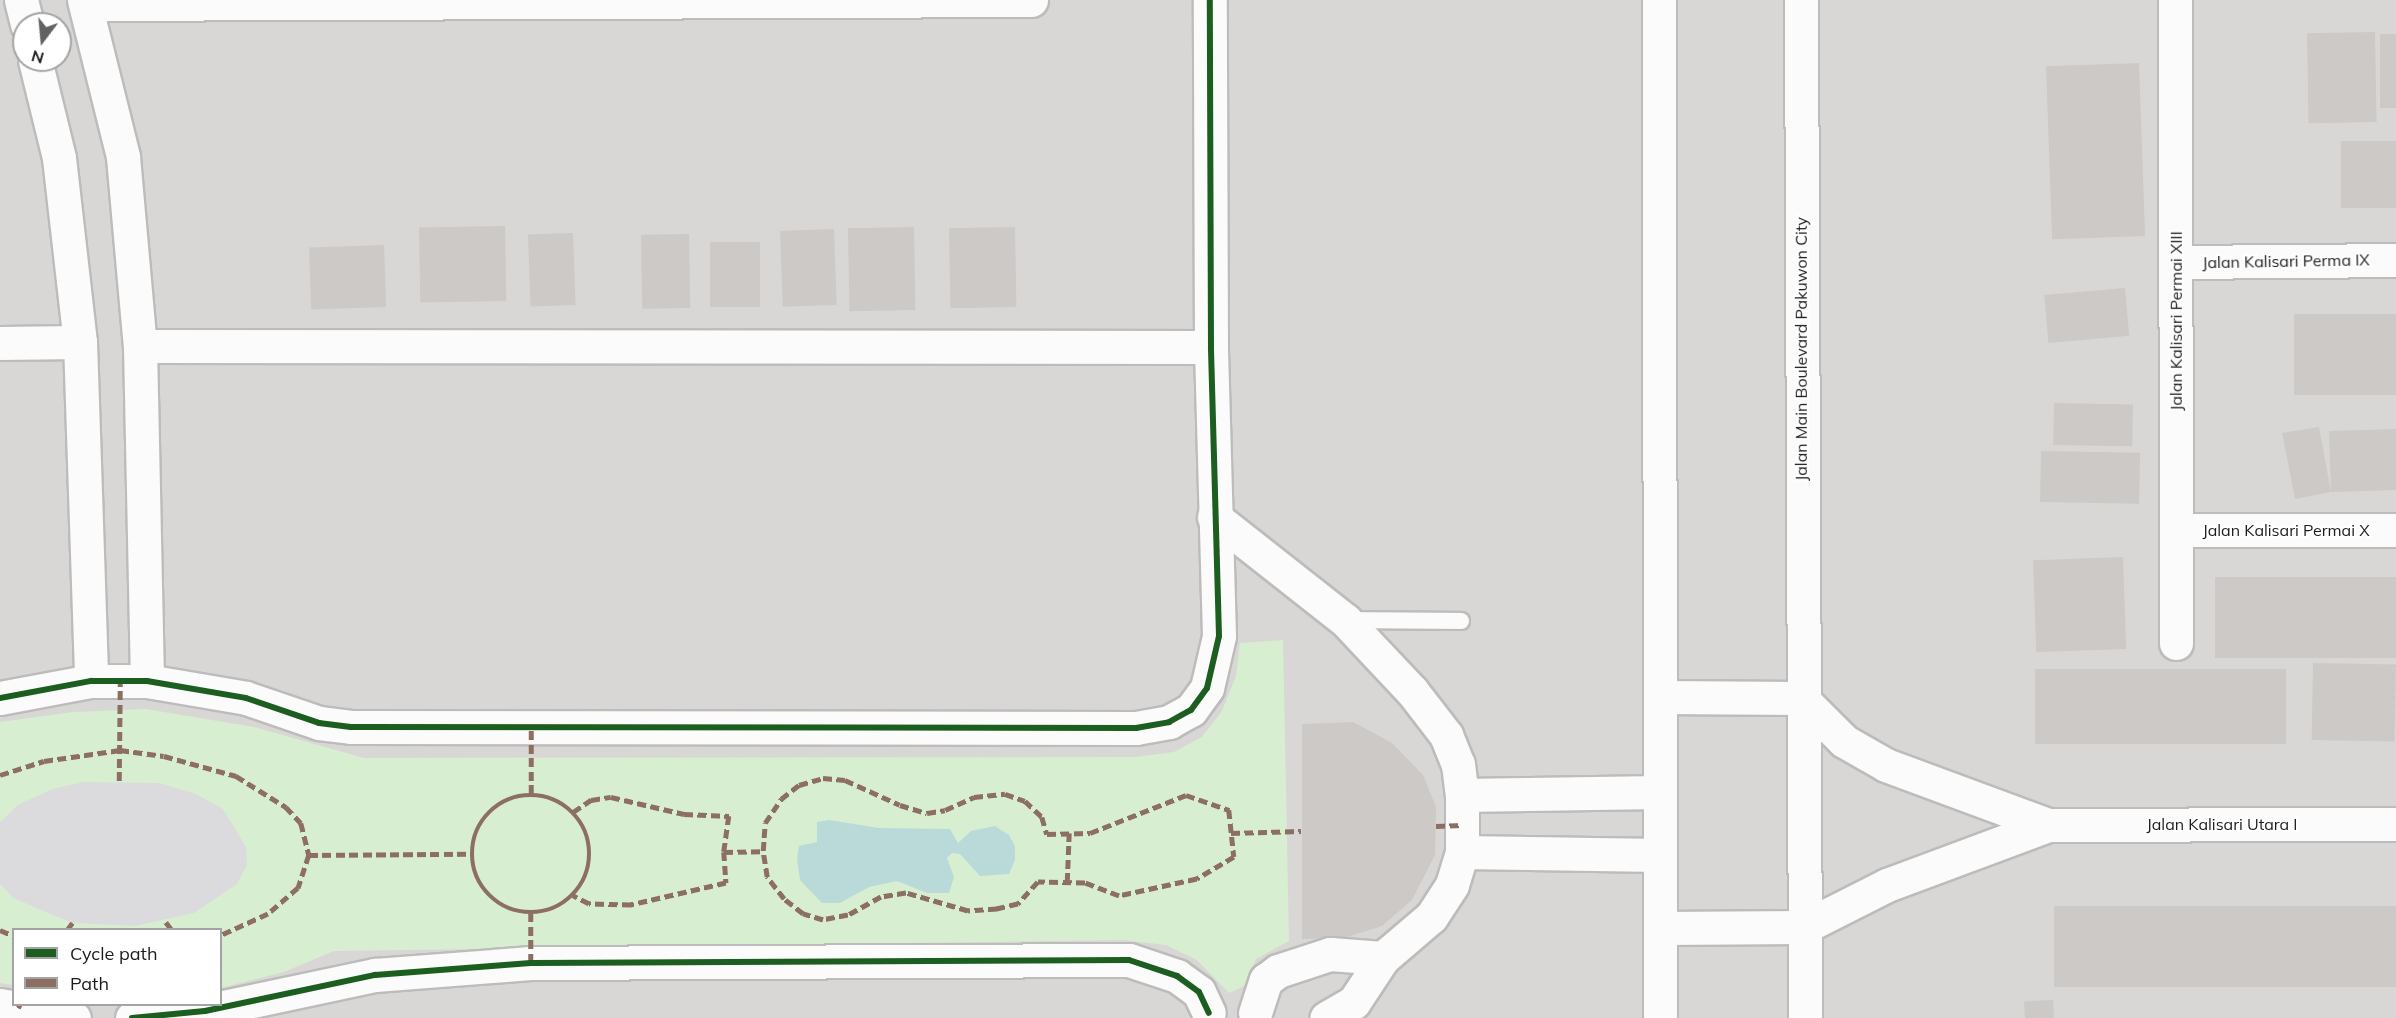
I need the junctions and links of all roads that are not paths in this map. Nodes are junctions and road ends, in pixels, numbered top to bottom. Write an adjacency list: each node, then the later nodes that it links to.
1 (1031, 0): 6 (street)
2 (1210, 0): 13 (street)
3 (1659, 0): 22 (street)
4 (1801, 0): 24 (street, Jalan Main Boulevard Pakuwon City)
5 (2175, 0): 9 (street, Jalan Kalisari Permai XIII)
6 (85, 2): 12 (street)
7 (38, 72): 10 (street)
8 (2396, 260): 9 (street, Jalan Kalisari Perma IX)
9 (2176, 262): 15 (street, Jalan Kalisari Permai XIII)
10 (80, 342): 11 (street); 20 (street)
11 (0, 343)
12 (140, 346): 13 (street); 21 (street)
13 (1211, 346): 14 (street)
14 (1214, 517): 17 (street); 21 (street)
15 (2176, 530): 16 (street, Jalan Kalisari Permai X); 19 (street, Jalan Kalisari Permai XIII)
16 (2396, 530)
17 (1345, 620): 18 (lane); 26 (street)
18 (1461, 621)
19 (2176, 643)
20 (91, 681): 21 (street); 23 (street)
21 (147, 681)
22 (1660, 697): 24 (street); 25 (street)
23 (0, 698)
24 (1801, 698): 28 (street, Jalan Kalisari Utara I); 31 (street, Jalan Main Boulevard Pakuwon City)
25 (1660, 792): 26 (street); 30 (street)
26 (1462, 795): 29 (street)
27 (2396, 824): 28 (street, Jalan Kalisari Utara I)
28 (2048, 825): 31 (street, Jalan Kalisari Utara I)
29 (1462, 852): 30 (street); 33 (street)
30 (1660, 855): 32 (street)
31 (1804, 927): 32 (street); 44 (street, Jalan Main Boulevard Pakuwon City)
32 (1660, 928): 43 (street)
33 (1383, 958): 38 (street); 42 (street)
34 (0, 1005): 39 (street)
35 (222, 1005): 37 (street)
36 (219, 1006): 41 (street)
37 (1209, 1016): 38 (street)
38 (1260, 1016)
39 (74, 1018)
40 (132, 1018): 41 (street)
41 (159, 1018)
42 (1326, 1018)
43 (1660, 1018)
44 (1805, 1018)

